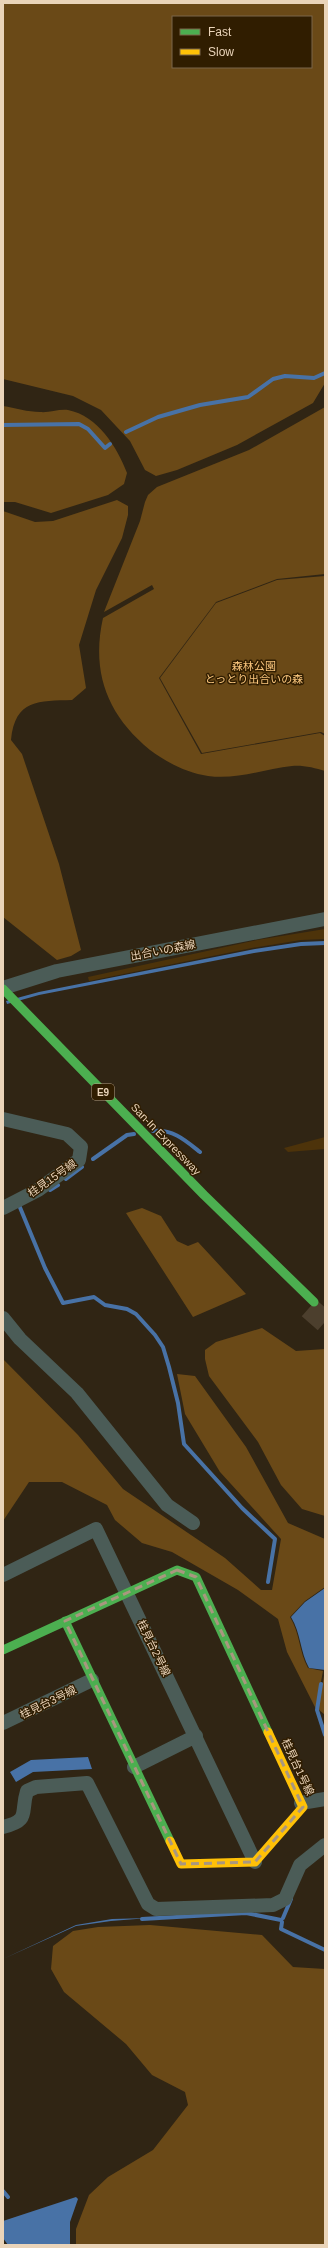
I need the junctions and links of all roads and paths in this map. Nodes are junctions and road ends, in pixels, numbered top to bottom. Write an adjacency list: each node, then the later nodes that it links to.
1 (325, 919): 2 (street, 出合いの森線)
2 (3, 989): 5 (main road, San-In Expressway / E9)
3 (3, 998): 5 (main road, San-In Expressway / E9)
4 (3, 1119): 6 (street, 桂見15号線)
5 (201, 1198): 7 (main road, San-In Expressway / E9)
6 (3, 1208)
7 (312, 1305)
8 (3, 1318): 9 (street)
9 (193, 1523)
10 (3, 1574): 11 (street, 桂見台2号線)
11 (127, 1592): 12 (main road, 桂見台1号線); 16 (street, 桂見台2号線); 19 (main road, 桂見台1号線)
12 (65, 1621): 13 (main road, 桂見台1号線); 14 (main road)
13 (3, 1650)
14 (92, 1680): 15 (street, 桂見台3号線); 17 (main road)
15 (3, 1723)
16 (196, 1736): 17 (street); 22 (street, 桂見台2号線)
17 (134, 1767): 22 (main road)
18 (325, 1799): 19 (street)
19 (301, 1803): 22 (main road, 桂見台1号線)
20 (3, 1827): 21 (street)
21 (325, 1844)
22 (255, 1862)

